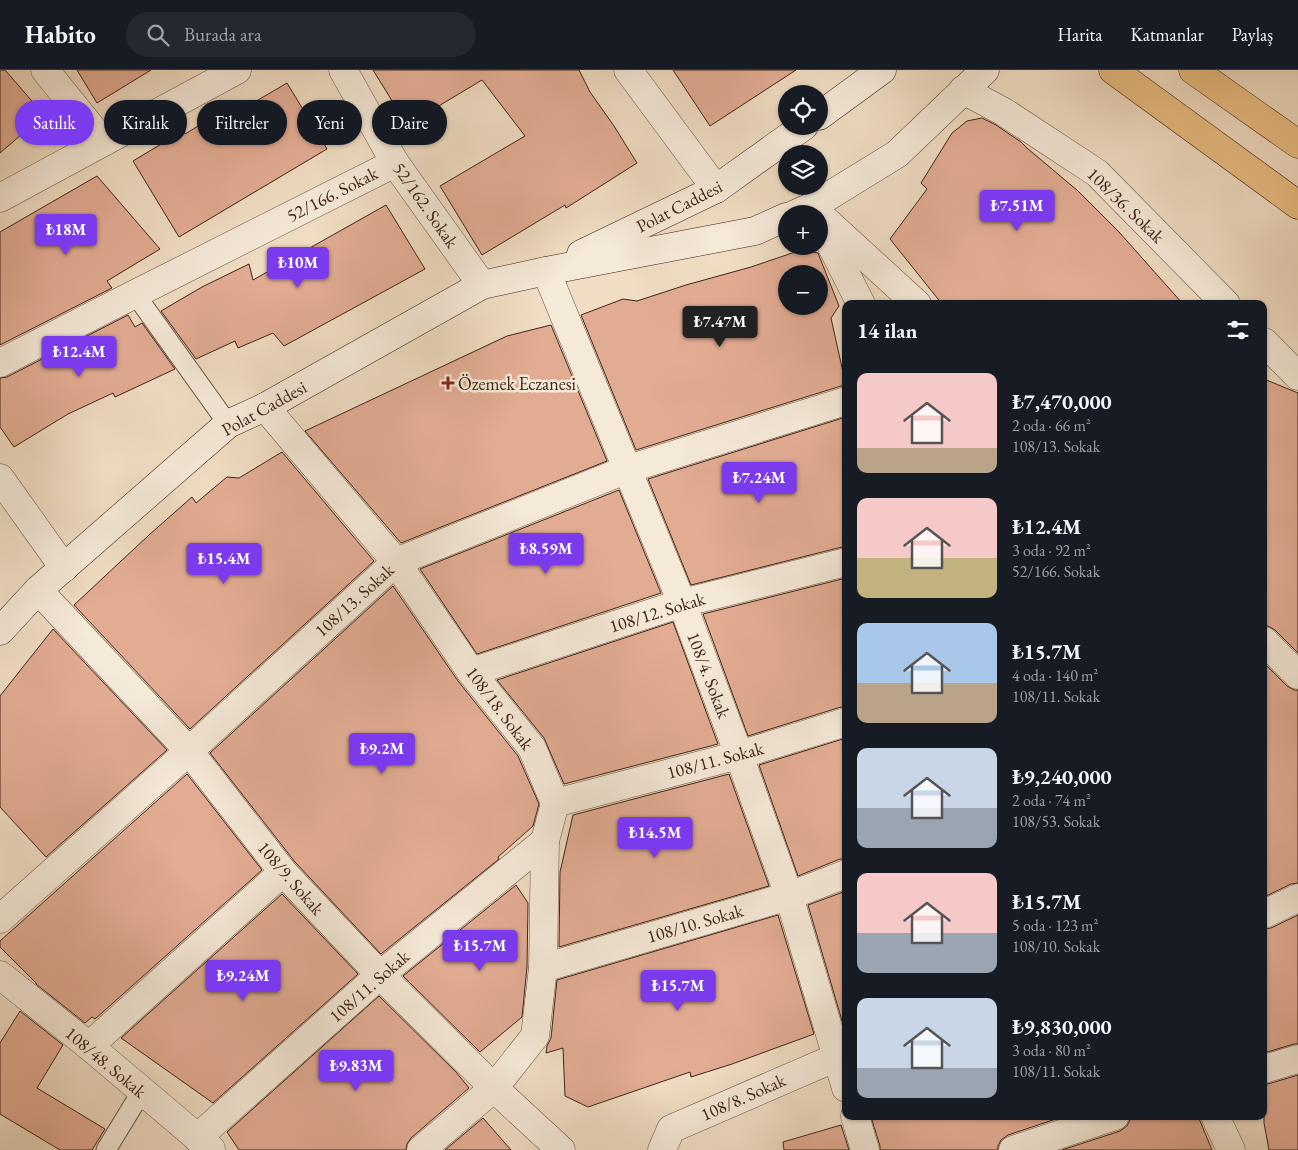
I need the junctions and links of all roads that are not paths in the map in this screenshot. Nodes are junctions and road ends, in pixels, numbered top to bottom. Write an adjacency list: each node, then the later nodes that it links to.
1 (45, 70): 12 (street)
2 (236, 70): 12 (street)
3 (343, 70): 14 (street, 52/162. Sokak)
4 (628, 70): 15 (street)
5 (882, 70): 10 (street)
6 (985, 70): 9 (street)
7 (1113, 70): 18 (main road)
8 (1193, 70): 13 (main road)
9 (963, 90): 17 (street); 27 (street, 108/36. Sokak)
10 (828, 109)
11 (791, 135): 15 (street, Polat Caddesi)
12 (103, 142): 16 (street)
13 (1298, 144)
14 (395, 163): 23 (street, 52/162. Sokak); 24 (street, 52/166. Sokak)
15 (716, 189): 22 (street, Polat Caddesi)
16 (0, 198)
17 (823, 205)
18 (1298, 205)
19 (778, 221): 22 (street, Polat Caddesi)
20 (828, 229): 26 (street)
21 (828, 246): 25 (street)
22 (546, 270): 23 (street, Polat Caddesi); 34 (street, 108/4. Sokak)
23 (482, 285): 32 (street, Polat Caddesi)
24 (135, 294): 29 (street, 52/166. Sokak); 33 (lane)
25 (859, 300)
26 (912, 300)
27 (1222, 300)
28 (1267, 345): 30 (street)
29 (0, 363)
30 (1298, 376)
31 (842, 402): 34 (street, 108/13. Sokak)
32 (265, 407): 33 (street, Polat Caddesi); 36 (street, 108/18. Sokak)
33 (228, 424): 38 (street, Polat Caddesi)
34 (628, 469): 36 (street, 108/13. Sokak); 40 (street, 108/4. Sokak)
35 (0, 478): 38 (street)
36 (396, 562): 43 (street, 108/18. Sokak); 46 (street, 108/13. Sokak)
37 (842, 563): 40 (street, 108/12. Sokak)
38 (64, 568): 39 (street, Polat Caddesi)
39 (38, 590): 41 (street, Polat Caddesi); 46 (street, 108/9. Sokak)
40 (682, 603): 43 (street, 108/12. Sokak); 47 (street, 108/4. Sokak)
41 (0, 631)
42 (1267, 644): 44 (street)
43 (471, 672): 48 (street, 108/18. Sokak)
44 (1298, 674)
45 (842, 723): 47 (street, 108/11. Sokak)
46 (189, 751): 50 (street, 108/9. Sokak); 55 (street, 108/13. Sokak)
47 (739, 755): 48 (street, 108/11. Sokak); 52 (street, 108/4. Sokak)
48 (555, 803): 49 (street)
49 (545, 841): 56 (street); 58 (street, 108/11. Sokak)
50 (282, 872): 58 (street, 108/9. Sokak); 59 (street)
51 (842, 876): 52 (street, 108/10. Sokak)
52 (789, 896): 56 (street, 108/10. Sokak); 60 (street, 108/4. Sokak)
53 (1298, 898): 54 (street)
54 (1267, 913)
55 (0, 919)
56 (543, 968): 63 (street)
57 (0, 975): 59 (street, 108/48. Sokak)
58 (380, 975): 63 (street, 108/9. Sokak); 68 (street, 108/11. Sokak)
59 (90, 1046): 64 (street, 108/48. Sokak)
60 (842, 1055): 72 (street, 108/8. Sokak)
61 (1298, 1059): 62 (street)
62 (1267, 1068)
63 (494, 1088): 70 (street); 71 (street, 108/9. Sokak)
64 (142, 1092): 68 (street, 108/48. Sokak); 69 (lane)
65 (856, 1120): 73 (street)
66 (1103, 1120): 74 (street)
67 (1217, 1120): 75 (street)
68 (204, 1144)
69 (106, 1150)
70 (421, 1150)
71 (561, 1150)
72 (662, 1150)
73 (865, 1150)
74 (1013, 1150)
75 (1231, 1150)

